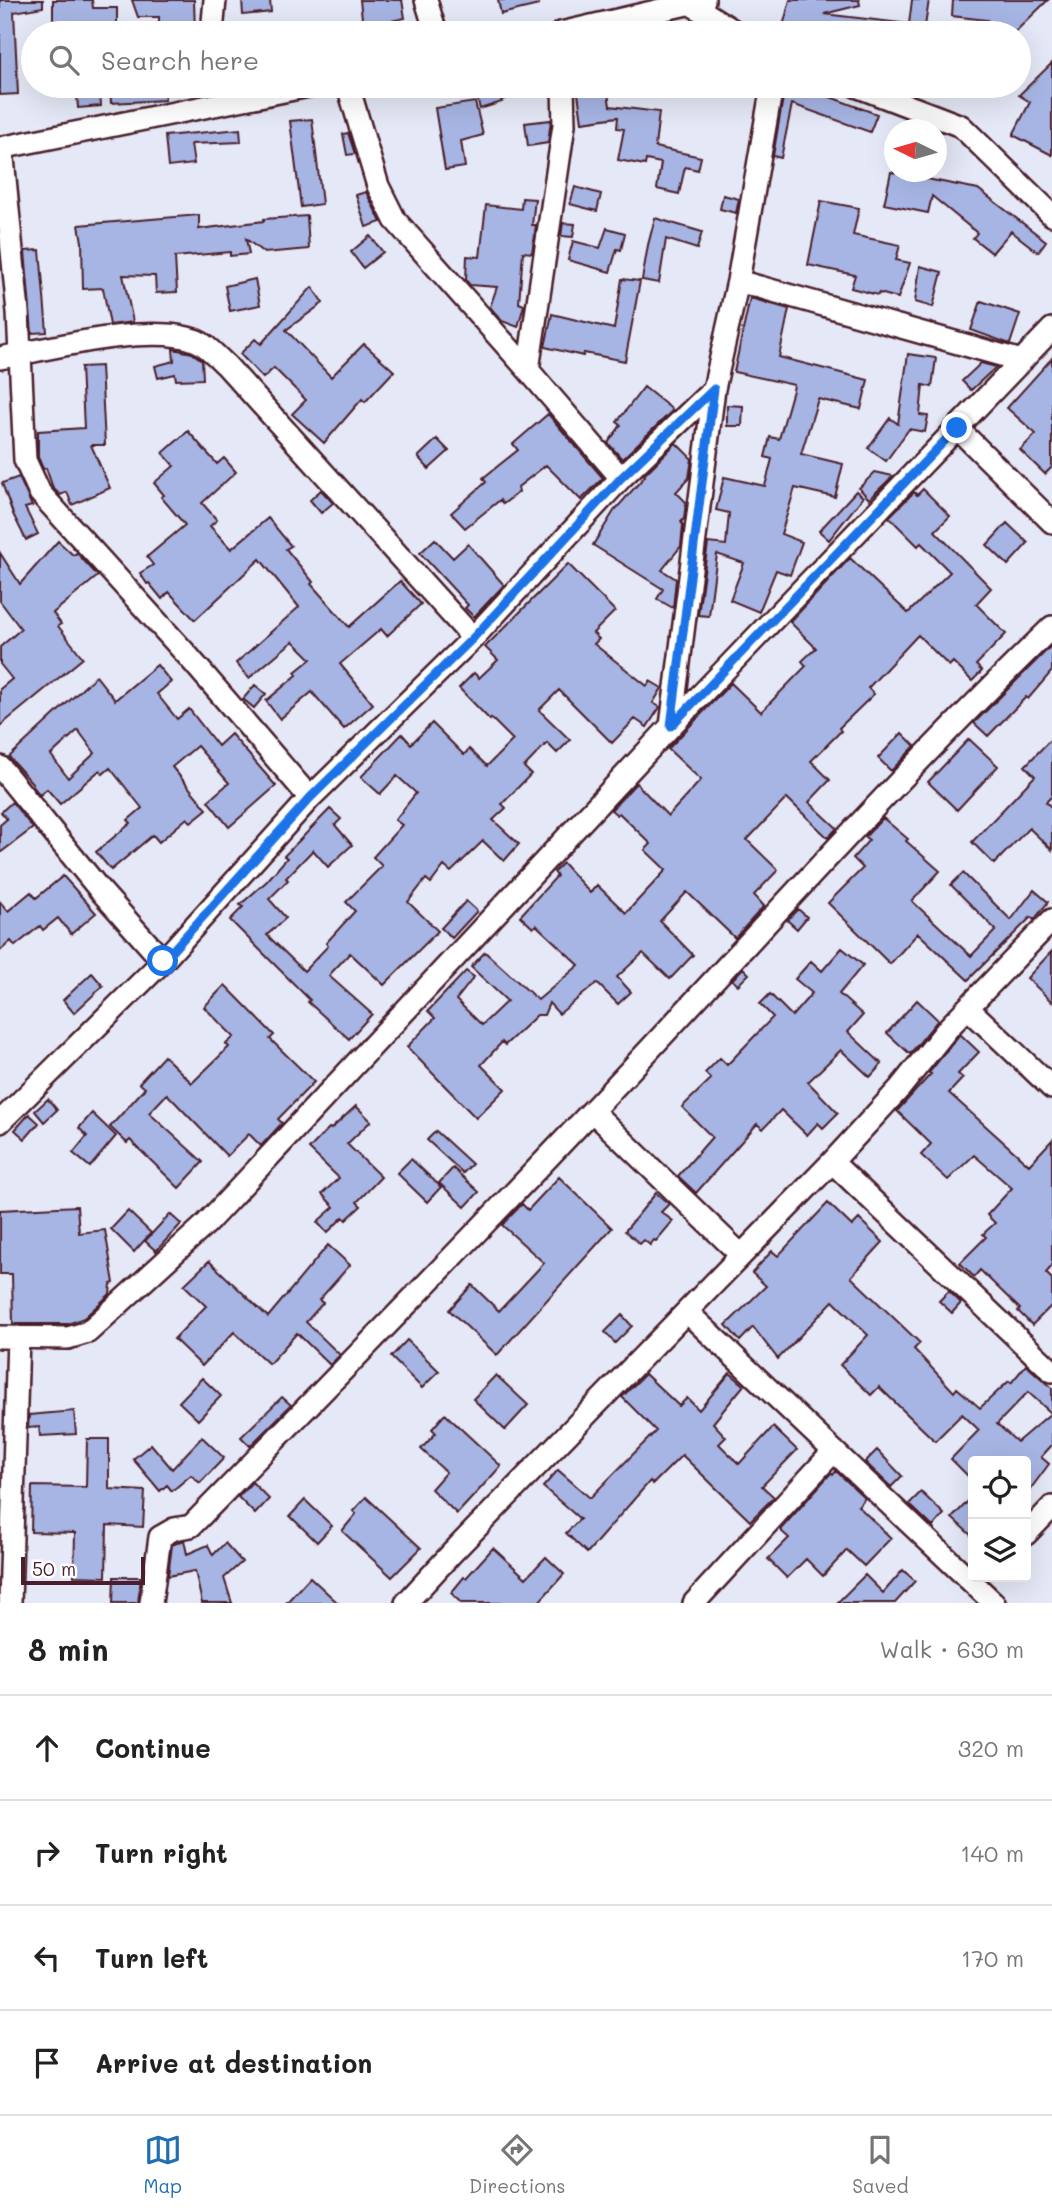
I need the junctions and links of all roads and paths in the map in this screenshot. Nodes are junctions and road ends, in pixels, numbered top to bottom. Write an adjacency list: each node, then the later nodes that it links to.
1 (215, 0): 4 (street)
2 (426, 0): 5 (street)
3 (697, 2): 6 (street); 7 (street)
4 (213, 21)
5 (432, 21)
6 (614, 21)
7 (722, 21)
8 (200, 98): 13 (street)
9 (352, 98): 19 (street)
10 (563, 98): 19 (street)
11 (770, 98): 15 (street)
12 (888, 98): 14 (street)
13 (1, 148): 17 (street)
14 (1052, 215)
15 (738, 281): 18 (street); 20 (street)
16 (1052, 329): 18 (street)
17 (10, 356): 25 (street); 28 (street)
18 (1022, 361): 21 (street)
19 (528, 370): 22 (street)
20 (714, 389): 22 (street); 26 (street)
21 (957, 428): 23 (street); 26 (street)
22 (621, 478): 25 (street)
23 (1052, 522)
24 (1052, 627): 33 (street)
25 (473, 638): 28 (street)
26 (671, 726): 38 (street)
27 (0, 766): 30 (street)
28 (310, 798): 30 (street)
29 (1052, 920): 31 (street)
30 (163, 961): 34 (street)
31 (969, 1009): 32 (street); 35 (street)
32 (1052, 1088)
33 (592, 1111): 36 (street); 47 (street)
34 (0, 1122)
35 (832, 1162): 36 (street); 39 (street)
36 (741, 1255): 37 (street)
37 (687, 1312): 40 (street); 48 (street)
38 (9, 1337): 46 (street)
39 (1052, 1371)
40 (834, 1451): 43 (street); 45 (street)
41 (1052, 1507): 42 (street)
42 (1031, 1529)
43 (968, 1571)
44 (980, 1582): 49 (street)
45 (700, 1601)
46 (10, 1603)
47 (151, 1603)
48 (406, 1603)
49 (994, 1603)

